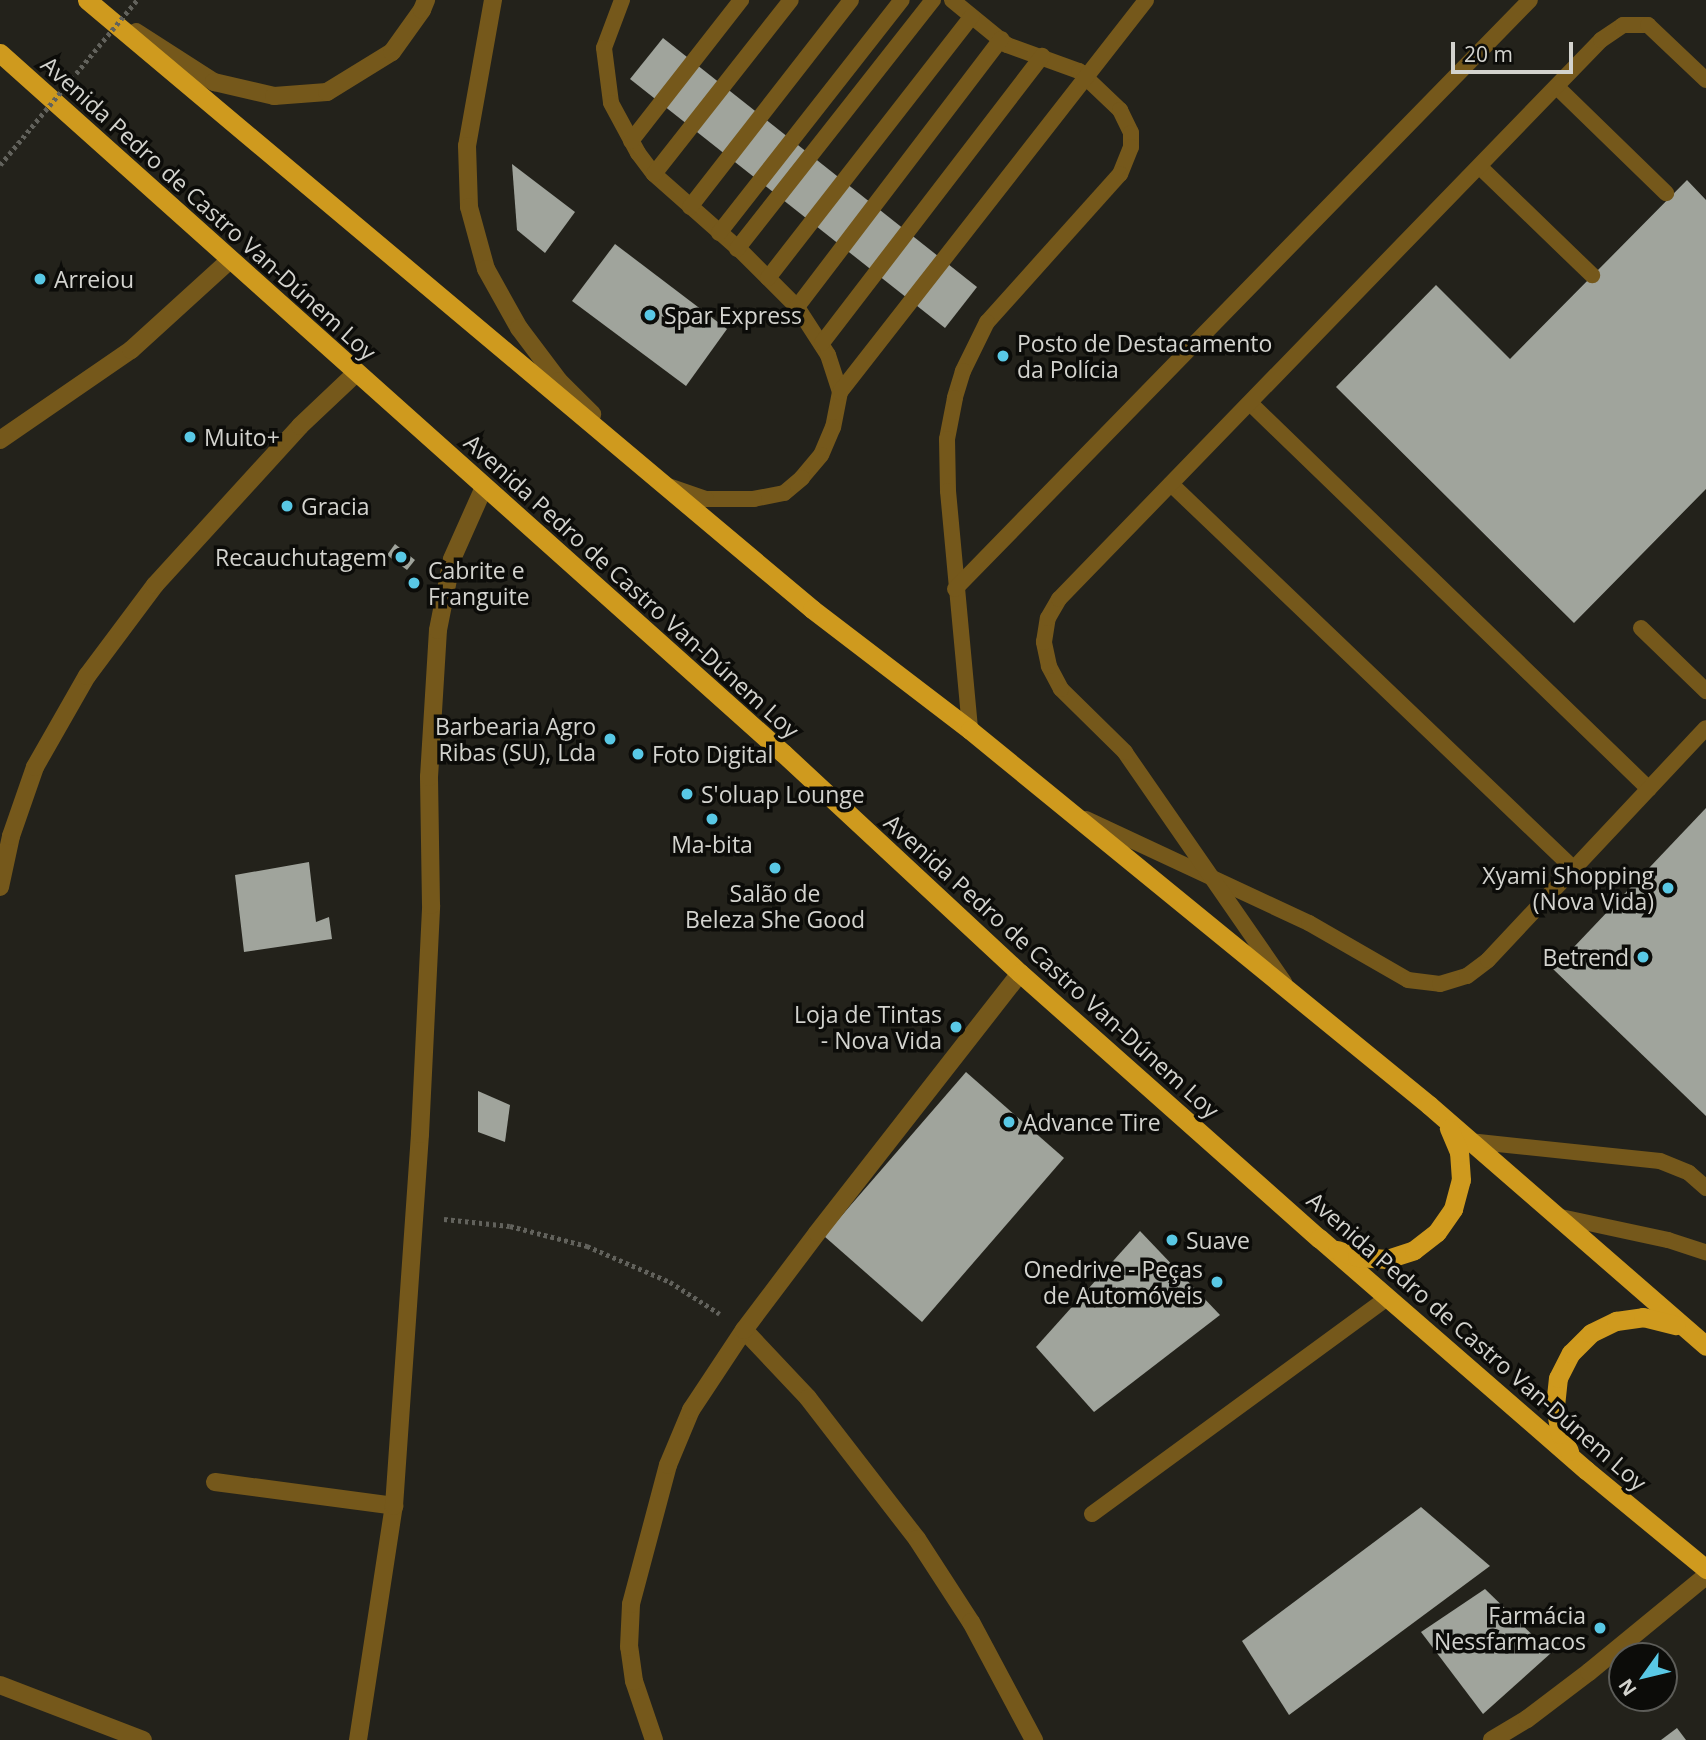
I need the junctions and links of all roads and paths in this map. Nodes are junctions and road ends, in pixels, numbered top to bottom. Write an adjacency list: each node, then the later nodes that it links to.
1 (87, 0): 3 (street); 38 (highway)
2 (137, 0): 22 (path, bridge)
3 (426, 0)
4 (494, 0): 38 (street)
5 (622, 0): 21 (lane)
6 (741, 0): 21 (lane)
7 (791, 0): 24 (lane)
8 (851, 0): 26 (lane)
9 (902, 0): 27 (lane)
10 (933, 0): 28 (lane)
11 (953, 0): 14 (lane)
12 (1146, 0): 18 (lane)
13 (1530, 0): 41 (lane)
14 (971, 17): 15 (lane); 31 (lane)
15 (1001, 40): 17 (lane); 32 (lane)
16 (0, 53): 29 (highway, Avenida Pedro de Castro Van-Dúnem Loy)
17 (1042, 57): 18 (lane); 33 (lane)
18 (1084, 76): 35 (lane); 41 (lane)
19 (1706, 80): 20 (lane)
20 (1558, 88): 23 (lane); 25 (lane)
21 (631, 141): 24 (lane)
22 (0, 166)
23 (1480, 167): 30 (lane); 36 (lane)
24 (654, 174): 26 (lane)
25 (1666, 193)
26 (690, 207): 27 (lane)
27 (719, 233): 28 (lane)
28 (737, 249): 31 (lane)
29 (230, 260): 34 (highway, Avenida Pedro de Castro Van-Dúnem Loy); 37 (street)
30 (1591, 275)
31 (768, 278): 32 (lane)
32 (797, 307): 33 (lane)
33 (822, 343): 35 (lane)
34 (356, 373): 40 (highway, Avenida Pedro de Castro Van-Dúnem Loy); 50 (street)
35 (841, 392): 38 (lane)
36 (1250, 403): 39 (lane); 46 (lane)
37 (0, 440)
38 (661, 484): 45 (highway)
39 (1171, 484): 48 (lane); 49 (lane)
40 (484, 488): 51 (highway, Avenida Pedro de Castro Van-Dúnem Loy); 56 (street)
41 (955, 589): 45 (lane)
42 (1641, 628): 43 (lane)
43 (1706, 691)
44 (1706, 728): 46 (lane)
45 (970, 730): 47 (highway)
46 (1649, 789): 48 (lane)
47 (1061, 808): 49 (lane); 52 (highway)
48 (1574, 869): 49 (lane)
49 (1214, 878): 52 (lane)
50 (0, 887)
51 (1020, 973): 58 (highway, Avenida Pedro de Castro Van-Dúnem Loy); 61 (street)
52 (1291, 992): 53 (highway)
53 (1429, 1105): 54 (highway); 58 (highway)
54 (1469, 1141): 55 (lane); 57 (highway)
55 (1706, 1188)
56 (413, 1215): 61 (path); 65 (street)
57 (1555, 1216): 59 (lane); 62 (highway)
58 (1318, 1238): 60 (highway, Avenida Pedro de Castro Van-Dúnem Loy)
59 (1706, 1252)
60 (1388, 1297): 63 (highway, Avenida Pedro de Castro Van-Dúnem Loy); 66 (lane)
61 (744, 1330): 72 (street); 73 (street)
62 (1701, 1341): 63 (highway)
63 (1586, 1469): 67 (highway, Avenida Pedro de Castro Van-Dúnem Loy)
64 (215, 1482): 65 (street)
65 (394, 1506): 71 (street)
66 (1092, 1514)
67 (1706, 1569)
68 (1706, 1576): 74 (street)
69 (0, 1685): 70 (street)
70 (143, 1740)
71 (358, 1740)
72 (654, 1740)
73 (1034, 1740)
74 (1492, 1740)

